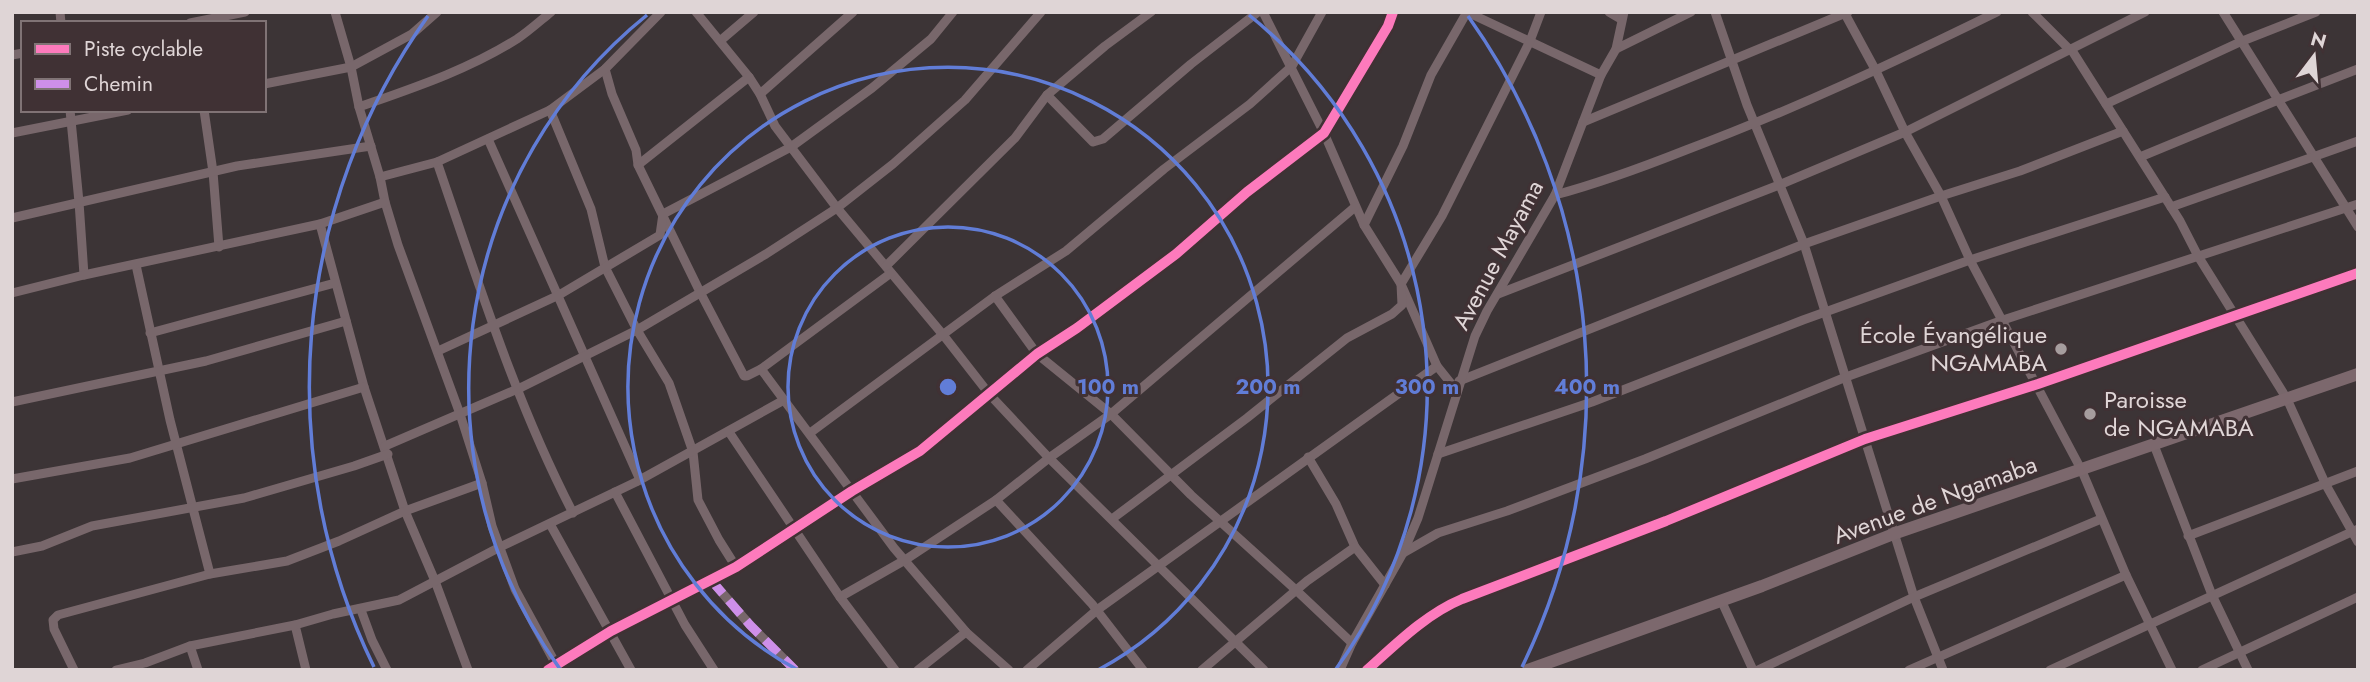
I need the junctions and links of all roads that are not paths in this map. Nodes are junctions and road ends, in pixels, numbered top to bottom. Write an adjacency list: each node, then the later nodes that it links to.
1 (245, 12): 27 (street)
2 (335, 12): 35 (street)
3 (437, 12): 35 (street)
4 (551, 12): 46 (street)
5 (661, 12): 36 (street)
6 (696, 12): 28 (street)
7 (754, 12): 28 (street)
8 (853, 12): 42 (street)
9 (953, 12): 61 (street)
10 (1041, 12): 78 (street)
11 (1151, 12): 43 (street)
12 (1261, 12): 34 (street); 43 (street)
13 (1322, 12): 34 (street)
14 (1393, 12): 57 (street)
15 (1467, 12): 29 (street); 82 (street)
16 (1541, 12): 29 (street)
17 (1609, 12): 26 (street)
18 (1691, 12): 31 (street)
19 (1715, 12): 33 (street)
20 (1997, 12): 38 (street)
21 (2032, 12): 32 (street)
22 (2145, 12): 32 (street)
23 (2223, 12): 30 (street)
24 (2316, 12): 30 (street)
25 (1845, 13): 33 (street); 38 (street)
26 (1622, 15): 31 (street, Avenue Mayama)
27 (200, 21)
28 (720, 41): 40 (street)
29 (1530, 41): 39 (street); 94 (street)
30 (2240, 41): 44 (street); 45 (street)
31 (1616, 49): 39 (street, Avenue Mayama)
32 (2070, 49): 45 (street); 55 (street)
33 (1731, 60): 52 (street); 53 (street)
34 (1292, 66): 57 (street); 99 (street)
35 (351, 67): 41 (street); 46 (street)
36 (605, 69): 47 (street); 65 (street)
37 (2358, 69): 44 (street)
38 (1876, 71): 53 (street); 55 (street)
39 (1601, 75): 52 (street, Avenue Mayama)
40 (749, 77): 42 (street); 65 (street)
41 (266, 84)
42 (760, 94): 61 (street)
43 (1047, 95): 90 (street)
44 (2278, 100): 62 (street); 63 (street)
45 (2106, 104): 54 (street)
46 (359, 107): 60 (street)
47 (550, 110): 58 (street); 89 (street)
48 (70, 112): 51 (street)
49 (118, 112): 51 (street)
50 (204, 112): 66 (street)
51 (71, 121): 56 (street); 72 (street)
52 (1583, 122): 69 (street, Avenue Mayama)
53 (1755, 124): 68 (street); 69 (street)
54 (2123, 131): 62 (street); 70 (street)
55 (1905, 132): 68 (street); 70 (street)
56 (12, 133)
57 (1324, 133): 75 (street); 110 (street)
58 (488, 139): 64 (street); 98 (street)
59 (2358, 141): 63 (street)
60 (371, 146): 66 (street); 67 (street)
61 (791, 146): 78 (street); 79 (street)
62 (2140, 157): 71 (street)
63 (2316, 157): 76 (street); 77 (street)
64 (437, 162): 67 (street); 104 (street)
65 (638, 165): 79 (street)
66 (213, 172): 72 (street); 85 (street)
67 (380, 177): 73 (street)
68 (1779, 185): 84 (street); 97 (street)
69 (1555, 195): 97 (street, Avenue Mayama)
70 (1941, 196): 84 (street); 87 (street)
71 (2165, 197): 76 (street); 87 (street)
72 (79, 202): 80 (street); 92 (street)
73 (385, 202): 81 (street); 108 (street)
74 (2358, 204): 77 (street)
75 (1355, 207): 82 (street); 125 (street)
76 (2171, 207): 86 (street)
77 (2347, 207): 83 (street); 86 (street)
78 (837, 208): 90 (street); 95 (street)
79 (663, 214): 89 (street); 95 (street)
80 (12, 218)
81 (320, 224): 85 (street); 93 (street)
82 (1364, 225): 94 (street)
83 (2358, 227)
84 (1804, 244): 100 (street); 117 (street)
85 (219, 247): 88 (street)
86 (2198, 256): 101 (street); 102 (street)
87 (1970, 260): 100 (street); 102 (street)
88 (136, 265): 92 (street); 106 (street)
89 (606, 267): 98 (street); 105 (street)
90 (888, 270): 107 (street); 112 (street)
91 (2358, 273): 101 (street)
92 (84, 275): 96 (street)
93 (335, 283): 103 (street); 106 (street)
94 (1401, 284): 111 (street); 138 (street)
95 (700, 292): 105 (street); 112 (street)
96 (12, 293)
97 (1498, 294): 117 (street, Avenue Mayama)
98 (559, 295): 104 (street); 109 (street)
99 (995, 296): 107 (street); 110 (street)
100 (1825, 312): 115 (street); 133 (street)
101 (2235, 316): 116 (street); 121 (street)
102 (2003, 320): 115 (street); 116 (street)
103 (346, 321): 113 (street); 118 (street)
104 (493, 326): 108 (street); 119 (street)
105 (637, 330): 109 (street); 132 (street)
106 (150, 332): 113 (street)
107 (944, 336): 120 (street); 127 (street)
108 (438, 351): 124 (street)
109 (586, 354): 119 (street); 140 (street)
110 (1037, 354): 120 (street); 125 (street)
111 (1437, 366): 117 (street); 134 (street)
112 (761, 369): 122 (street)
113 (160, 372): 123 (street); 129 (street)
114 (2358, 374): 121 (street, Avenue de Ngamaba)
115 (1846, 377): 128 (street); 161 (street)
116 (2038, 384): 128 (street); 136 (street)
117 (1458, 386): 133 (street, Avenue Mayama)
118 (364, 387): 129 (street); 131 (street)
119 (516, 389): 124 (street); 148 (street)
120 (990, 395): 135 (street); 143 (street)
121 (2287, 399): 130 (street, Avenue de Ngamaba); 142 (street)
122 (784, 400): 126 (street); 127 (street)
123 (12, 402)
124 (460, 414): 131 (street); 141 (street)
125 (1111, 414): 135 (street); 138 (street)
126 (729, 432): 132 (street); 153 (street)
127 (810, 433): 143 (street)
128 (1865, 439): 155 (street); 206 (street)
129 (177, 444): 139 (street); 146 (street)
130 (2154, 445): 136 (street, Avenue de Ngamaba); 156 (street)
131 (386, 450): 146 (street); 147 (street)
132 (693, 452): 140 (street); 164 (street)
133 (1438, 454): 161 (street, Avenue Mayama)
134 (1308, 457): 151 (street); 159 (street)
135 (1049, 458): 145 (street); 149 (street)
136 (2082, 471): 150 (street); 155 (street, Avenue de Ngamaba)
137 (2358, 471): 142 (street)
138 (1171, 475): 149 (street); 151 (street)
139 (12, 479)
140 (640, 480): 144 (street)
141 (482, 482): 147 (street); 158 (street)
142 (2326, 485): 154 (street); 156 (street)
143 (852, 491): 153 (street); 162 (street)
144 (615, 492): 148 (street); 175 (street)
145 (996, 500): 162 (street); 178 (street)
146 (192, 509): 160 (street); 165 (street)
147 (405, 510): 165 (street); 168 (street)
148 (573, 513): 152 (street)
149 (1112, 519): 163 (street)
150 (2101, 519): 166 (street); 173 (street)
151 (1222, 522): 163 (street); 170 (street)
152 (550, 524): 158 (street); 181 (street)
153 (795, 529): 164 (street); 172 (street)
154 (2355, 530): 157 (street); 171 (street)
155 (1896, 533): 173 (street); 176 (street, Avenue de Ngamaba)
156 (2188, 536): 171 (street)
157 (2358, 542)
158 (500, 547): 168 (street); 188 (street)
159 (1355, 547): 169 (street); 170 (street)
160 (12, 552)
161 (1403, 553): 169 (street, Avenue Mayama)
162 (905, 560): 172 (street); 182 (street)
163 (1159, 566): 178 (street); 183 (street)
164 (736, 567): 167 (street)
165 (209, 574): 189 (street)
166 (2126, 575): 179 (street); 187 (street)
167 (711, 580): 175 (street); 197 (street)
168 (435, 581): 177 (street); 194 (street)
169 (1385, 585): 184 (street, Avenue Mayama)
170 (1297, 591): 183 (street); 184 (street)
171 (2212, 595): 179 (street); 186 (street)
172 (840, 597): 198 (street)
173 (1914, 597): 187 (street); 208 (street)
174 (2358, 597): 186 (street)
175 (672, 600): 181 (street); 196 (street)
176 (1721, 600): 207 (street, Avenue de Ngamaba); 208 (street)
177 (361, 610): 180 (street); 193 (street)
178 (1097, 610): 201 (street); 202 (street)
179 (2149, 624): 211 (street); 212 (street)
180 (295, 625): 185 (street); 192 (street)
181 (611, 631): 188 (street); 195 (street)
182 (966, 632): 199 (street); 200 (street)
183 (1235, 641): 203 (street); 204 (street)
184 (1352, 643): 205 (street, Avenue Mayama)
185 (190, 646): 190 (street); 191 (street)
186 (2239, 653): 213 (street); 214 (street)
187 (1938, 658): 209 (street); 210 (street)
188 (555, 668)
189 (74, 670)
190 (116, 670)
191 (198, 670)
192 (306, 670)
193 (387, 670)
194 (468, 670)
195 (631, 670)
196 (714, 670)
197 (794, 670)
198 (895, 670)
199 (918, 670)
200 (1009, 670)
201 (1027, 670)
202 (1143, 670)
203 (1202, 670)
204 (1264, 670)
205 (1340, 670)
206 (1367, 670)
207 (1528, 670)
208 (1756, 670)
209 (1909, 670)
210 (1943, 670)
211 (2050, 670)
212 (2172, 670)
213 (2202, 670)
214 (2248, 670)

